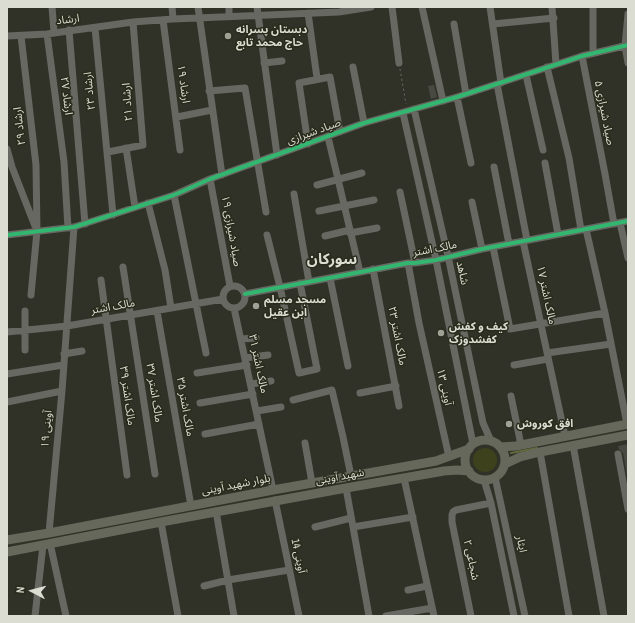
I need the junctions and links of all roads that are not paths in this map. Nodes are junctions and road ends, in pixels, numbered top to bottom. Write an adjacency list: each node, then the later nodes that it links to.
1 (52, 7): 28 (street, ارشاد ۲۷)
2 (172, 7): 21 (street)
3 (198, 7): 18 (street)
4 (229, 7): 17 (street)
5 (257, 7): 16 (street)
6 (371, 7): 12 (street, ارشاد)
7 (392, 7): 35 (street)
8 (422, 7): 47 (street)
9 (490, 7): 25 (street, مالک اشتر ۱۷)
10 (552, 7): 19 (street)
11 (593, 7): 32 (street)
12 (343, 8): 14 (street, ارشاد)
13 (288, 10): 14 (street, ارشاد); 16 (street, ارشاد)
14 (308, 13): 42 (street)
15 (628, 14): 20 (street)
16 (258, 15): 17 (street, ارشاد); 37 (street)
17 (229, 16): 18 (street, ارشاد)
18 (199, 18): 21 (street, ارشاد); 44 (street)
19 (554, 18): 25 (street); 38 (street)
20 (628, 18): 31 (street)
21 (173, 19): 22 (street, ارشاد)
22 (163, 20): 23 (street, ارشاد); 50 (street, ارشاد ۱۹)
23 (133, 22): 26 (street, ارشاد); 55 (street, ارشاد ۲۱)
24 (454, 24): 45 (street)
25 (493, 24): 43 (street, مالک اشتر ۱۷)
26 (95, 28): 27 (street, ارشاد); 59 (street, ارشاد ۲۳)
27 (69, 30): 28 (street, ارشاد); 83 (street)
28 (51, 33): 30 (street, ارشاد); 84 (street, ارشاد ۲۷)
29 (7, 36): 30 (street, ارشاد)
30 (21, 36): 87 (street, ارشاد ۲۹)
31 (626, 46): 32 (street, صیاد شیرازی); 36 (street)
32 (593, 53): 33 (street, صیاد شیرازی)
33 (582, 56): 38 (street, صیاد شیرازی); 82 (street, صیاد شیرازی ۵)
34 (282, 61): 37 (street)
35 (399, 63)
36 (628, 63)
37 (264, 64): 60 (street)
38 (556, 64): 40 (street, صیاد شیرازی)
39 (353, 67): 51 (street)
40 (547, 67): 41 (street, صیاد شیرازی); 86 (street)
41 (526, 75): 43 (street, صیاد شیرازی); 58 (street)
42 (317, 78): 52 (street); 54 (street)
43 (499, 84): 45 (street, صیاد شیرازی); 93 (street, مالک اشتر ۱۷)
44 (209, 91): 48 (street); 61 (street)
45 (466, 94): 46 (street, صیاد شیرازی)
46 (457, 97): 47 (street, صیاد شیرازی); 62 (street)
47 (443, 101): 49 (street, صیاد شیرازی)
48 (212, 110): 50 (street); 66 (street)
49 (408, 111): 51 (street, صیاد شیرازی); 97 (street, شاهد); 99 (street, شاهد)
50 (177, 117): 57 (street, ارشاد ۱۹)
51 (364, 123): 52 (street, صیاد شیرازی)
52 (340, 132): 53 (street, صیاد شیرازی)
53 (328, 136): 54 (street, صیاد شیرازی); 68 (street)
54 (308, 144): 60 (street, صیاد شیرازی)
55 (126, 148): 59 (street, ارشاد ۲۱); 77 (street)
56 (7, 149): 87 (street)
57 (180, 150)
58 (543, 150)
59 (108, 152): 80 (street, ارشاد ۲۳)
60 (277, 155): 61 (street, صیاد شیرازی)
61 (257, 162): 66 (street, صیاد شیرازی); 79 (street)
62 (471, 163)
63 (545, 163): 89 (street)
64 (494, 167): 94 (street)
65 (362, 173): 68 (street)
66 (222, 175): 67 (street, صیاد شیرازی)
67 (210, 179): 72 (street, صیاد شیرازی); 108 (street, صیاد شیرازی ۱۹)
68 (338, 179): 69 (street); 76 (street)
69 (317, 185)
70 (400, 192): 100 (street, آوینی ۱۳)
71 (294, 194): 106 (street)
72 (174, 195): 75 (street, صیاد شیرازی); 113 (street)
73 (374, 200): 76 (street)
74 (472, 202): 96 (street)
75 (148, 203): 77 (street, صیاد شیرازی); 114 (street)
76 (344, 205): 78 (street); 88 (street)
77 (135, 207): 80 (street, صیاد شیرازی)
78 (319, 211)
79 (266, 212)
80 (113, 214): 83 (street, صیاد شیرازی)
81 (628, 221): 82 (street, مالک اشتر)
82 (617, 223): 86 (street, مالک اشتر); 98 (street, صیاد شیرازی ۵)
83 (85, 224): 84 (street, صیاد شیرازی)
84 (71, 228): 87 (street, صیاد شیرازی); 122 (street, آوینی ۱۹)
85 (377, 228): 88 (street)
86 (584, 230): 89 (street, مالک اشتر); 118 (street)
87 (37, 231): 91 (street, صیاد شیرازی); 111 (street, ارشاد ۲۹)
88 (350, 232): 92 (street); 103 (street)
89 (558, 234): 93 (street, مالک اشتر)
90 (267, 235): 109 (street)
91 (7, 236)
92 (325, 236)
93 (525, 241): 94 (street, مالک اشتر); 121 (street, مالک اشتر ۱۷)
94 (509, 244): 95 (street, مالک اشتر)
95 (493, 247): 96 (street, مالک اشتر); 121 (street)
96 (482, 249): 97 (street, مالک اشتر)
97 (448, 256): 99 (street, مالک اشتر); 158 (street, شاهد)
98 (628, 258)
99 (436, 260): 100 (street, مالک اشتر); 162 (street, شاهد)
100 (411, 263): 102 (street, مالک اشتر); 166 (street, آوینی ۱۳)
101 (123, 267): 119 (street, مالک اشتر ۳۷)
102 (373, 269): 103 (street, مالک اشتر); 142 (street, مالک اشتر ۲۳)
103 (360, 272): 104 (street, مالک اشتر)
104 (330, 278): 106 (street, مالک اشتر); 137 (street)
105 (100, 280): 120 (street, مالک اشتر ۳۹)
106 (309, 282): 107 (street, مالک اشتر)
107 (300, 283): 109 (street, مالک اشتر); 109 (street)
108 (230, 286): 110 (street); 112 (street)
109 (280, 287): 110 (street, مالک اشتر)
110 (245, 294): 115 (street)
111 (32, 295)
112 (223, 299): 113 (street, مالک اشتر); 115 (street)
113 (197, 304): 114 (street, مالک اشتر); 130 (street)
114 (172, 308): 117 (street, مالک اشتر)
115 (234, 308): 126 (street, مالک اشتر ۳۱)
116 (25, 311): 123 (street)
117 (157, 311): 119 (street, مالک اشتر); 181 (street, مالک اشتر ۳۵)
118 (605, 313): 121 (street); 127 (street)
119 (131, 316): 120 (street, مالک اشتر); 169 (street, مالک اشتر ۳۷)
120 (105, 320): 122 (street, مالک اشتر); 170 (street, مالک اشتر ۳۹)
121 (541, 324): 133 (street, مالک اشتر ۱۷)
122 (67, 326): 123 (street, مالک اشتر); 131 (street, آوینی ۱۹)
123 (25, 330): 124 (street, مالک اشتر); 128 (street)
124 (7, 332)
125 (256, 338): 126 (street)
126 (241, 339): 134 (street, مالک اشتر ۳۱)
127 (611, 344): 133 (street); 154 (street)
128 (25, 350)
129 (82, 351): 131 (street)
130 (206, 353)
131 (64, 354): 135 (street, آوینی ۱۹)
132 (268, 355): 134 (street)
133 (547, 356): 136 (street); 157 (street, مالک اشتر ۱۷)
134 (246, 361): 138 (street); 141 (street, مالک اشتر ۳۱)
135 (64, 365): 139 (street); 143 (street, آوینی ۱۹)
136 (514, 365)
137 (348, 366)
138 (197, 373)
139 (7, 374)
140 (272, 381): 141 (street)
141 (251, 384): 145 (street, مالک اشتر ۳۱)
142 (396, 386): 144 (street); 150 (street, مالک اشتر ۲۳)
143 (62, 390): 148 (street); 189 (street, آوینی ۱۹)
144 (360, 393)
145 (253, 394): 149 (street); 152 (street, مالک اشتر ۳۱)
146 (511, 396): 160 (street)
147 (292, 400): 171 (street)
148 (7, 402)
149 (200, 403)
150 (399, 406)
151 (281, 407): 152 (street)
152 (257, 411): 153 (street, مالک اشتر ۳۱)
153 (260, 424): 155 (street); 177 (street, مالک اشتر ۳۱)
154 (627, 424): 157 (main road)
155 (205, 434)
156 (628, 435): 161 (main road)
157 (565, 436): 160 (main road)
158 (491, 441): 162 (main road); 163 (main road)
159 (305, 443): 175 (street)
160 (521, 445): 163 (main road)
161 (573, 445): 164 (main road); 211 (street)
162 (471, 447): 166 (main road, بلوار شهید آوینی); 168 (main road)
163 (500, 447): 167 (main road)
164 (540, 452): 167 (main road); 210 (street)
165 (618, 454): 178 (street)
166 (449, 457): 171 (main road, بلوار شهید آوینی)
167 (504, 464): 172 (main road)
168 (469, 471): 173 (main road, شهید آوینی); 174 (main road)
169 (155, 474)
170 (127, 475)
171 (350, 476): 175 (main road, بلوار شهید آوینی)
172 (495, 477): 174 (main road); 209 (street, ایثار)
173 (404, 478): 176 (main road, شهید آوینی); 184 (street)
174 (484, 480): 180 (street, ایثار)
175 (312, 483): 177 (main road, بلوار شهید آوینی)
176 (346, 488): 179 (main road, شهید آوینی); 185 (street)
177 (272, 490): 181 (main road, بلوار شهید آوینی)
178 (627, 499): 182 (street)
179 (275, 500): 183 (main road, شهید آوینی); 193 (street, آوینی 14)
180 (491, 503): 207 (street, شجاعی ۲); 208 (street, ایثار)
181 (191, 506): 189 (main road, بلوار شهید آوینی)
182 (628, 509)
183 (216, 511): 186 (main road, بلوار شهید آوینی); 194 (street)
184 (413, 517): 188 (street); 196 (street)
185 (351, 518): 187 (street); 188 (street)
186 (161, 522): 191 (main road, بلوار شهید آوینی); 201 (street)
187 (314, 527)
188 (353, 527): 204 (street)
189 (48, 533): 190 (main road, بلوار شهید آوینی)
190 (7, 540)
191 (47, 544): 192 (main road, بلوار شهید آوینی); 199 (street); 200 (street)
192 (7, 552)
193 (290, 570): 194 (street); 203 (street, آوینی 14)
194 (228, 580): 195 (street); 202 (street)
195 (204, 586)
196 (427, 586): 197 (street); 198 (street)
197 (408, 590)
198 (432, 608): 205 (street); 206 (street)
199 (35, 616)
200 (66, 616)
201 (178, 616)
202 (234, 616)
203 (297, 616)
204 (369, 616)
205 (386, 616)
206 (434, 616)
207 (471, 616)
208 (514, 616)
209 (525, 616)
210 (569, 616)
211 (604, 616)

